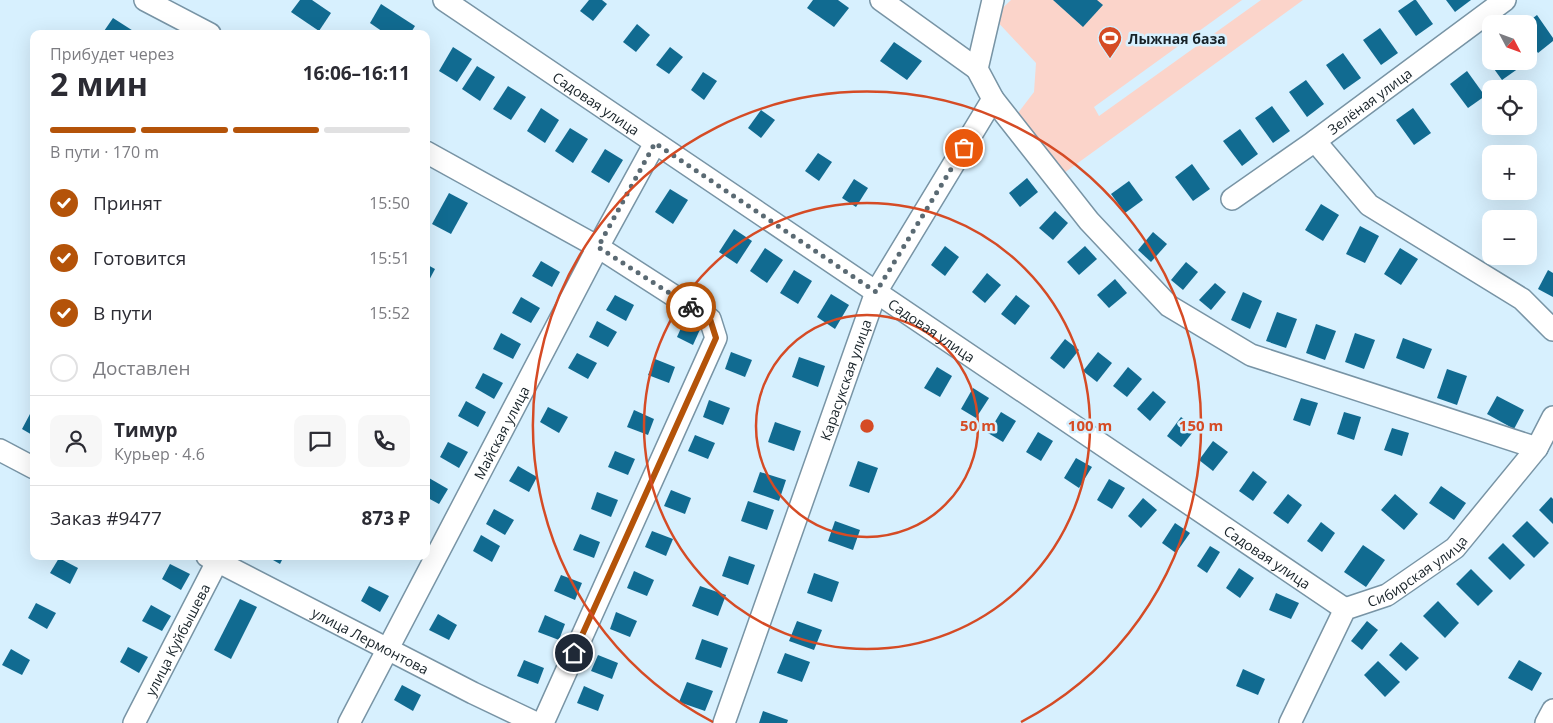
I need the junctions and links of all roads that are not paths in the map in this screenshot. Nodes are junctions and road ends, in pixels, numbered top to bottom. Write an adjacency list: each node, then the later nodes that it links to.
1 (145, 0): 6 (street)
2 (444, 0): 10 (street, Садовая улица)
3 (881, 0): 7 (street)
4 (993, 0): 7 (street)
5 (1505, 0): 9 (street, Зелёная улица)
6 (202, 30)
7 (977, 69): 8 (street)
8 (993, 99): 14 (street, Карасукская улица); 17 (street)
9 (1315, 141): 12 (street, Зелёная улица); 15 (street)
10 (655, 143): 13 (street, Майская улица); 14 (street, Садовая улица)
11 (430, 159): 13 (street)
12 (1232, 199)
13 (598, 247): 23 (street, Майская улица); 28 (street)
14 (876, 292): 22 (street, Садовая улица); 29 (street, Карасукская улица)
15 (1553, 330)
16 (1551, 426): 17 (street, Сибирская улица)
17 (1537, 448): 22 (street, Сибирская улица)
18 (0, 450): 19 (street)
19 (30, 466)
20 (214, 560): 25 (street, улица Куйбышева)
21 (219, 560): 23 (street, улица Лермонтова)
22 (1345, 608): 30 (street)
23 (388, 649): 26 (street, Майская улица); 27 (street, улица Лермонтова)
24 (1553, 710): 31 (street)
25 (134, 723)
26 (349, 723)
27 (536, 723)
28 (543, 723)
29 (724, 723)
30 (1290, 723)
31 (1546, 723)

